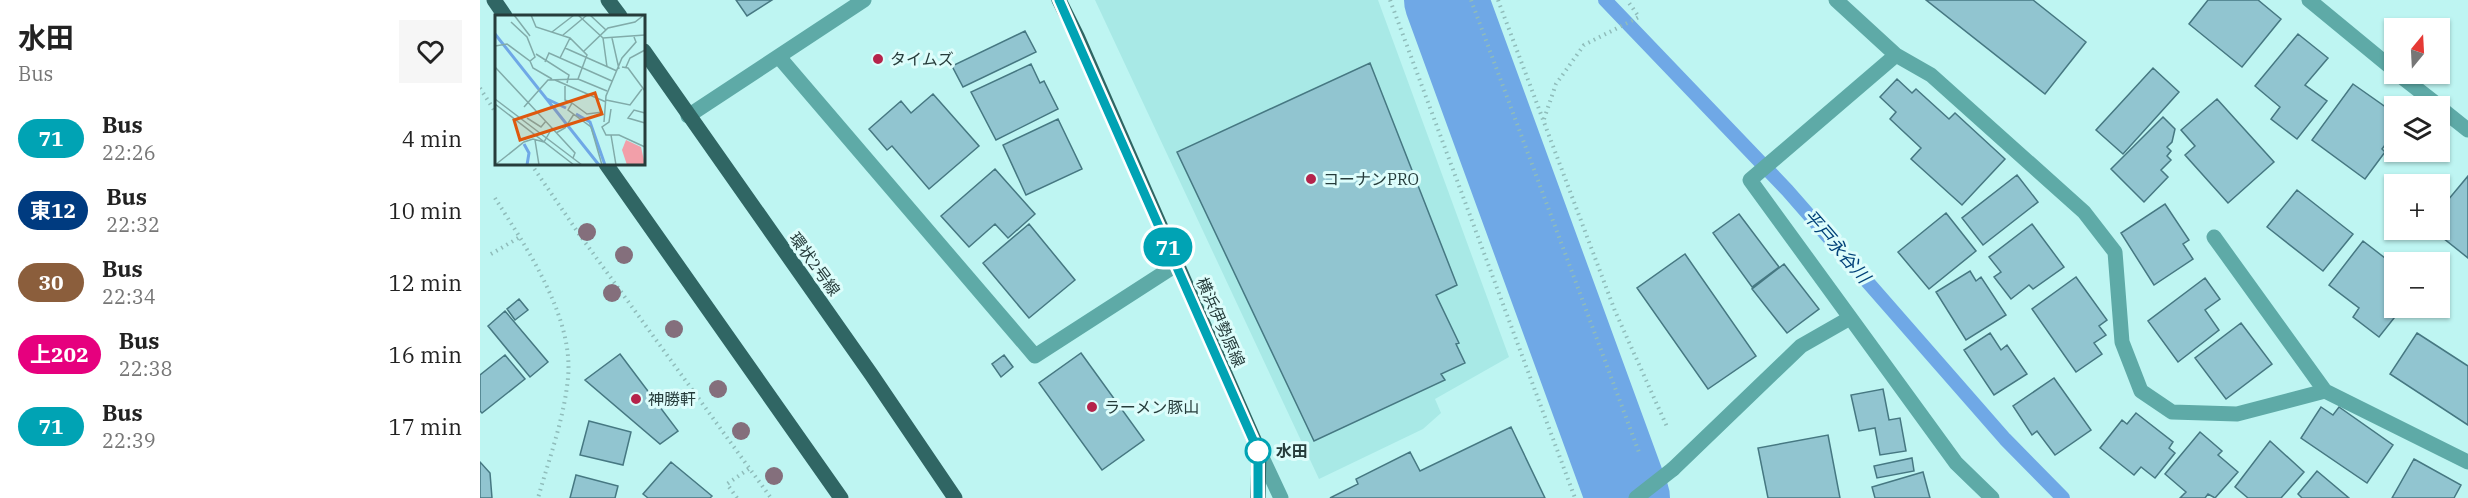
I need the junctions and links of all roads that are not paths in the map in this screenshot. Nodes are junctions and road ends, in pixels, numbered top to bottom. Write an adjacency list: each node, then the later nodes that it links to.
1 (494, 0): 7 (main road)
2 (608, 0): 8 (main road)
3 (864, 0): 11 (street)
4 (1059, 0): 20 (main road, 横浜伊勢原線)
5 (1836, 0): 10 (street)
6 (2308, 0): 12 (street)
7 (504, 15)
8 (619, 15)
9 (645, 52): 15 (main road, 環状2号線)
10 (1896, 55): 21 (street); 22 (street)
11 (778, 57): 15 (street); 20 (street)
12 (2384, 62)
13 (2410, 84): 14 (street)
14 (2425, 96)
15 (688, 116): 26 (main road, 環状2号線)
16 (2450, 116): 17 (street)
17 (2468, 130)
18 (607, 165): 25 (main road)
19 (2214, 237): 22 (street)
20 (1176, 265): 23 (main road, 横浜伊勢原線)
21 (1850, 318): 29 (street, bridge); 30 (street)
22 (2325, 391): 24 (street)
23 (1258, 451): 27 (main road, 横浜伊勢原線); 28 (street)
24 (2468, 462)
25 (841, 498)
26 (955, 498)
27 (1258, 498)
28 (1281, 498)
29 (1636, 498)
30 (1992, 498)

